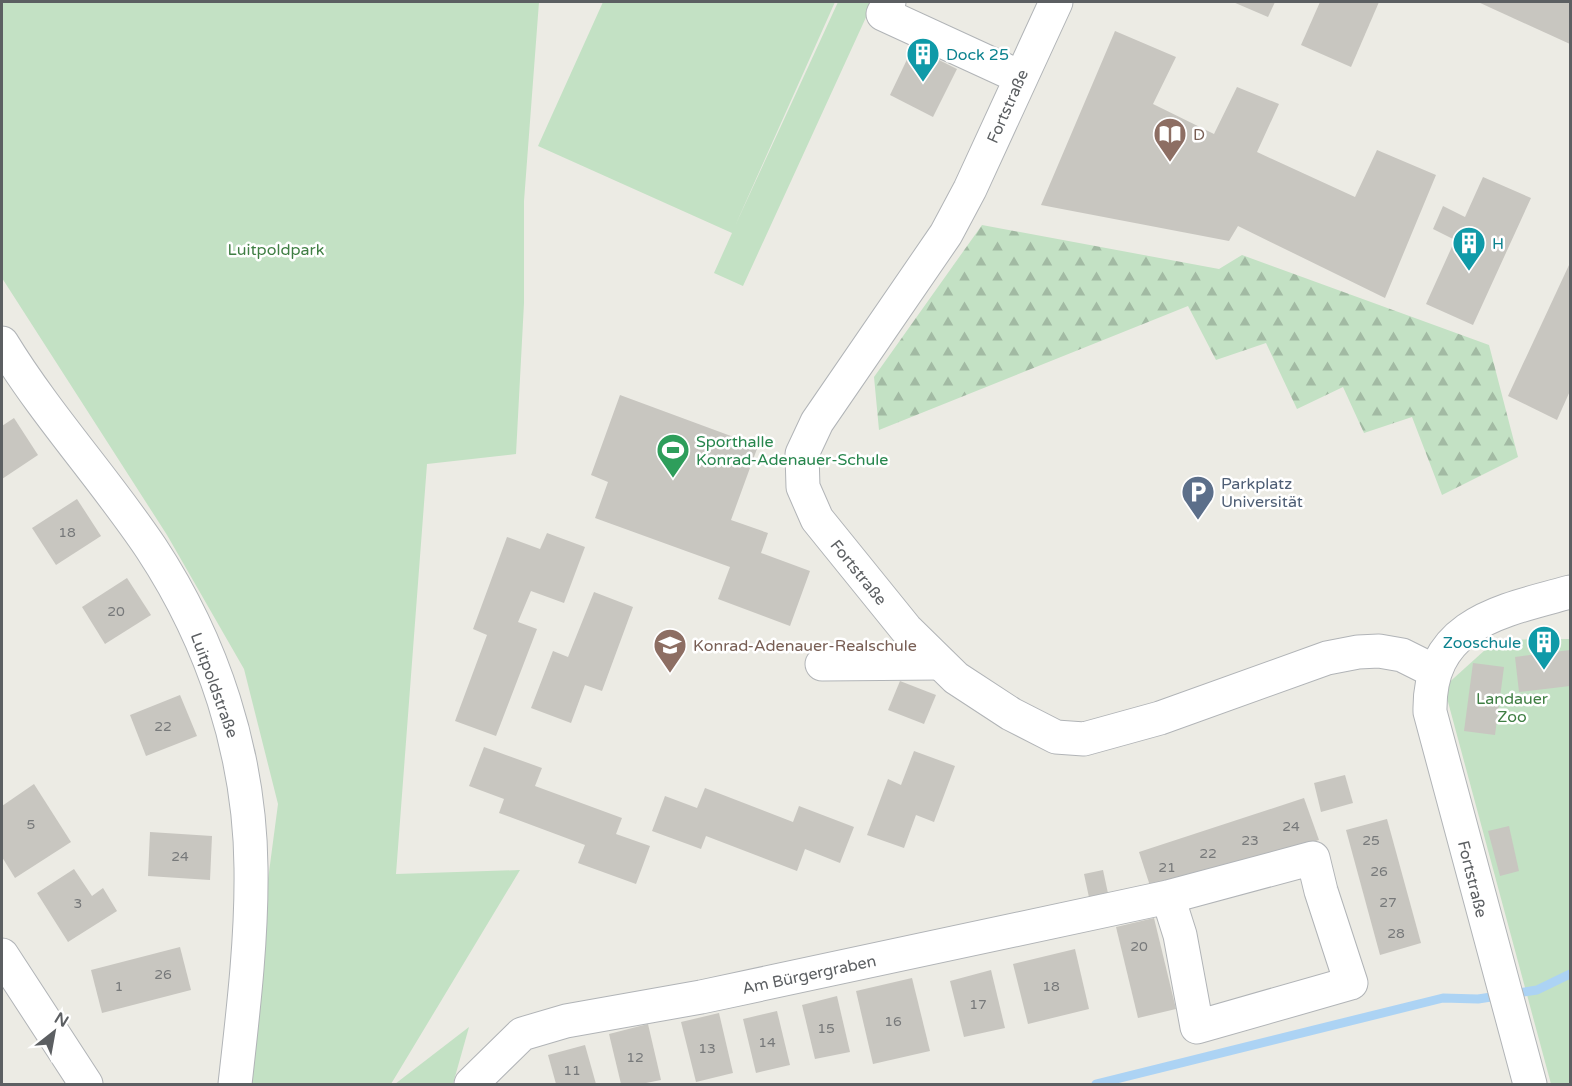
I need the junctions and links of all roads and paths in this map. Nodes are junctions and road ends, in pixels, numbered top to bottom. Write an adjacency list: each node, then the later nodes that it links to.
1 (889, 2): 3 (street)
2 (1056, 2): 3 (street, Fortstraße)
3 (1020, 77): 6 (street, Fortstraße)
4 (2, 343): 12 (street, Luitpoldstraße)
5 (1570, 592): 8 (street, Fortstraße)
6 (940, 663): 7 (street); 8 (street, Fortstraße)
7 (822, 664)
8 (1434, 671): 14 (street, Fortstraße)
9 (1168, 897): 9 (street, Am Bürgergraben); 13 (street, Am Bürgergraben)
10 (2, 955): 11 (street)
11 (86, 1084)
12 (235, 1084)
13 (471, 1084)
14 (1530, 1084)

